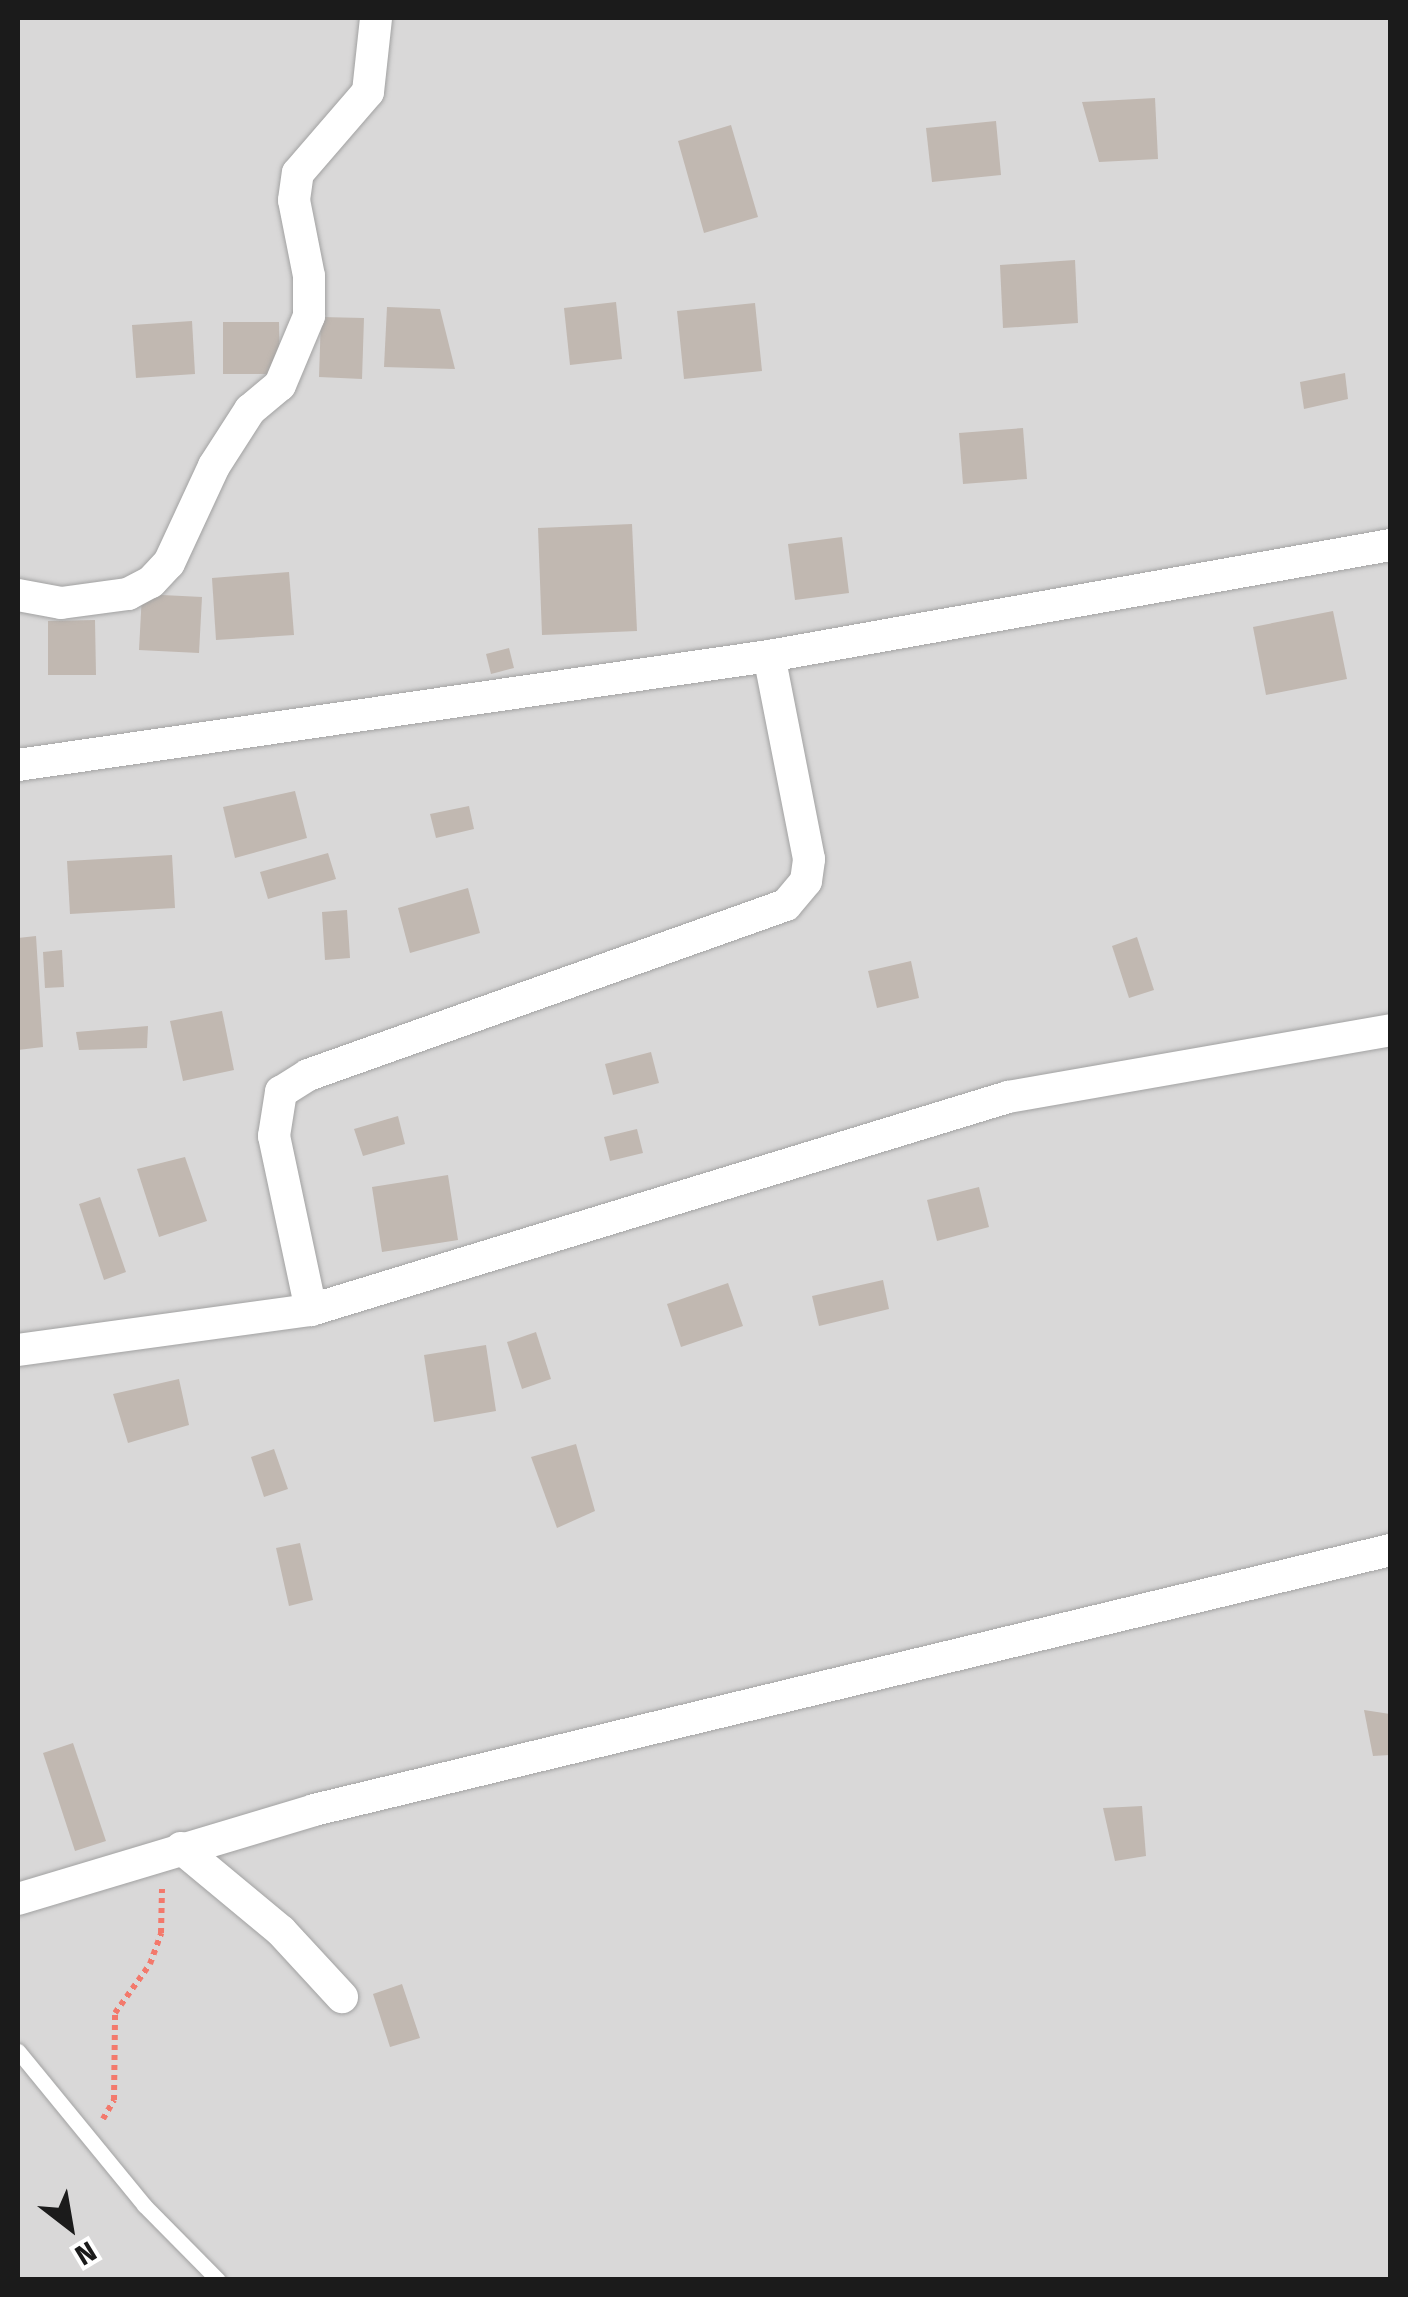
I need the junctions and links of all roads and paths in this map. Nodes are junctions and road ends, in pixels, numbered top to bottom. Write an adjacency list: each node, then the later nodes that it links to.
1 (376, 18): 3 (street)
2 (1390, 546): 4 (street)
3 (18, 595)
4 (769, 656): 5 (street); 7 (street)
5 (18, 765)
6 (1390, 1030): 7 (street)
7 (311, 1310): 8 (street)
8 (18, 1350)
9 (1390, 1550): 10 (street)
10 (166, 1854): 11 (street); 12 (street); 14 (path)
11 (18, 1900)
12 (342, 1997)
13 (18, 2050): 14 (lane)
14 (91, 2140): 15 (lane)
15 (218, 2280)

